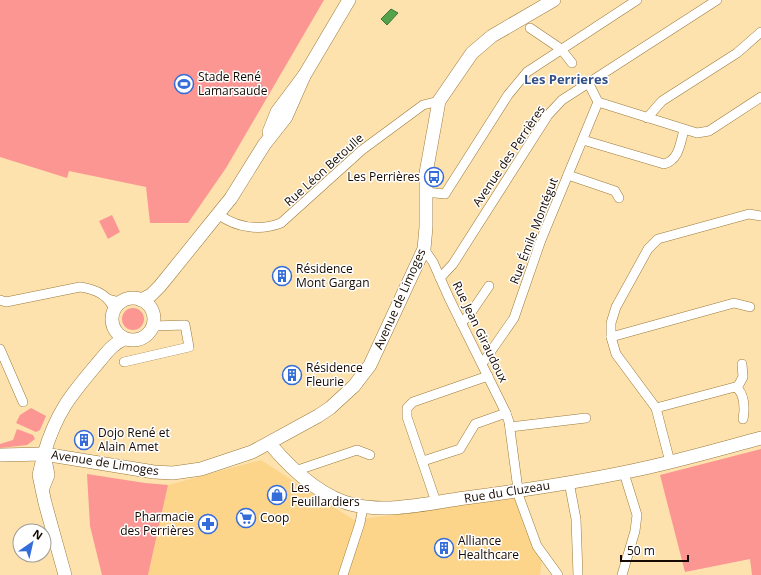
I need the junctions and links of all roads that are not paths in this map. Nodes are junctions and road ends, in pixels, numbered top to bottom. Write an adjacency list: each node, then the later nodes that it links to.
1 (349, 0): 19 (main road)
2 (554, 0): 11 (main road, Avenue de Limoges)
3 (637, 0): 7 (street)
4 (717, 0): 9 (street, Avenue des Perrières)
5 (530, 28): 7 (street)
6 (761, 32): 13 (street)
7 (561, 49): 8 (street); 17 (street)
8 (572, 63)
9 (588, 82): 12 (street); 22 (street, Avenue des Perrières)
10 (761, 97): 14 (street)
11 (438, 101): 17 (main road, Avenue de Limoges); 19 (street, Rue Léon Betoulle)
12 (598, 102): 13 (street); 15 (street, Rue Émile Montégut)
13 (647, 118): 14 (street)
14 (684, 130): 15 (street)
15 (583, 140): 16 (street, Rue Émile Montégut)
16 (568, 175): 18 (street); 34 (street, Rue Émile Montégut)
17 (425, 192): 21 (main road, Avenue de Limoges)
18 (619, 198)
19 (219, 215): 25 (main road)
20 (761, 216): 31 (street)
21 (424, 249): 22 (street, Rue Jean Giraudoux); 45 (main road, Avenue de Limoges)
22 (440, 278): 28 (street, Rue Jean Giraudoux)
23 (489, 286): 28 (street)
24 (0, 300): 26 (street)
25 (147, 301): 26 (main road); 29 (main road)
26 (114, 304): 30 (main road)
27 (750, 307): 31 (street)
28 (461, 323): 34 (street, Rue Jean Giraudoux)
29 (153, 326): 30 (main road); 33 (street)
30 (119, 335): 46 (main road)
31 (611, 337): 39 (street)
32 (0, 349): 38 (street)
33 (124, 362)
34 (482, 364): 36 (street, Rue Jean Giraudoux)
35 (742, 364): 37 (street)
36 (488, 376): 40 (street, Rue Jean Giraudoux); 49 (street)
37 (737, 388): 39 (street); 42 (street)
38 (23, 402)
39 (656, 408): 50 (street)
40 (506, 413): 43 (street, Rue Jean Giraudoux); 49 (street)
41 (586, 418): 43 (street)
42 (743, 419)
43 (510, 428): 54 (street, Rue Jean Giraudoux)
44 (761, 438): 50 (main road, Rue du Cluzeau)
45 (270, 444): 46 (main road, Avenue de Limoges); 51 (main road, Rue du Cluzeau)
46 (44, 454): 47 (main road, Avenue de Limoges); 57 (main road)
47 (0, 455)
48 (370, 455): 51 (street)
49 (423, 461): 55 (street)
50 (670, 462): 52 (main road, Rue du Cluzeau)
51 (295, 471): 56 (main road, Rue du Cluzeau)
52 (624, 473): 53 (main road, Rue du Cluzeau); 61 (street)
53 (569, 482): 54 (main road, Rue du Cluzeau); 60 (street)
54 (517, 491): 55 (main road, Rue du Cluzeau); 59 (street, Rue Jean Giraudoux)
55 (436, 502): 56 (main road, Rue du Cluzeau)
56 (363, 507): 58 (street)
57 (65, 575)
58 (343, 575)
59 (558, 575)
60 (578, 575)
61 (622, 575)

